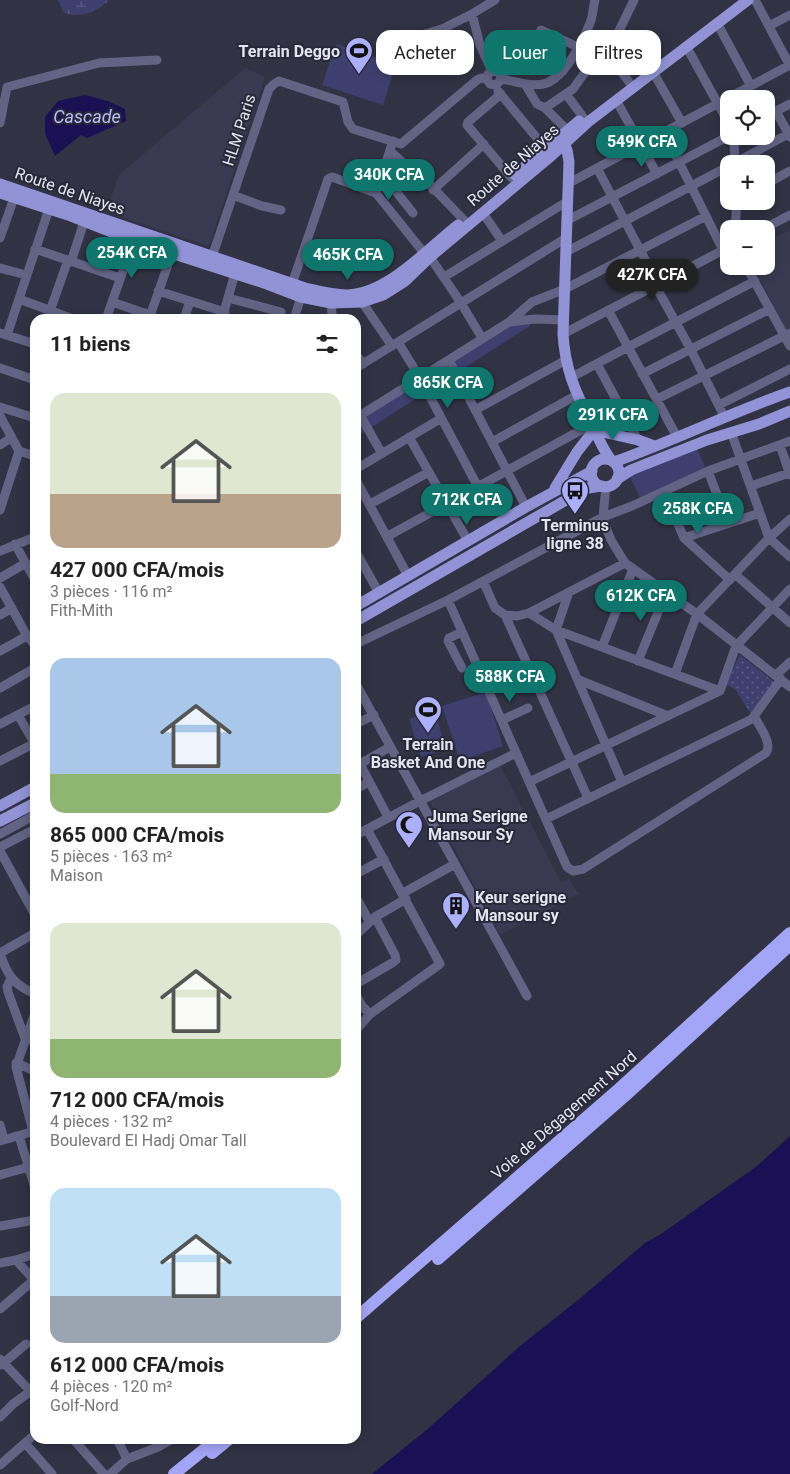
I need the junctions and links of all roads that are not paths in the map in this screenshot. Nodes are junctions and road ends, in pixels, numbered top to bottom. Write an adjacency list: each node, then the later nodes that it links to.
1 (496, 0): 7 (street)
2 (595, 0): 12 (street)
3 (634, 0): 13 (street)
4 (738, 0): 30 (main road, Route de Niayes)
5 (748, 0): 9 (main road, Route de Niayes)
6 (755, 0): 10 (street)
7 (472, 14): 11 (street); 16 (street)
8 (790, 15): 10 (street)
9 (717, 23): 14 (main road, Route de Niayes); 32 (street)
10 (769, 26): 20 (street)
11 (438, 30)
12 (586, 30)
13 (620, 30)
14 (686, 46): 19 (main road, Route de Niayes); 36 (street)
15 (576, 50): 18 (street)
16 (484, 54)
17 (157, 60): 43 (street)
18 (566, 66)
19 (661, 66)
20 (790, 66): 32 (street)
21 (488, 75): 29 (street)
22 (500, 75): 28 (street)
23 (558, 75): 31 (street)
24 (583, 75): 34 (street)
25 (623, 75): 30 (street)
26 (649, 75): 35 (main road, Route de Niayes)
27 (655, 75): 42 (street)
28 (501, 79): 29 (street); 31 (street)
29 (490, 82): 33 (street); 47 (street)
30 (628, 82): 41 (main road, Route de Niayes)
31 (524, 84): 38 (street)
32 (751, 86): 36 (street)
33 (501, 94): 49 (street); 51 (street)
34 (566, 94): 38 (street); 41 (street)
35 (616, 100): 45 (main road, Route de Niayes); 50 (street)
36 (717, 104): 39 (street); 42 (street)
37 (790, 104): 40 (street)
38 (545, 108): 45 (street)
39 (720, 109)
40 (776, 111): 46 (street)
41 (584, 117): 45 (main road, Route de Niayes)
42 (682, 123): 44 (street)
43 (0, 124)
44 (664, 132): 50 (street); 54 (street)
45 (564, 136): 51 (main road, Route de Niayes); 62 (main road); 75 (main road, Route de Niayes)
46 (789, 136): 53 (street)
47 (393, 141): 52 (street); 68 (street, HLM Paris)
48 (720, 141): 54 (street)
49 (484, 144): 60 (street); 65 (street)
50 (641, 144): 55 (street); 58 (street)
51 (546, 149): 60 (main road, Route de Niayes)
52 (390, 151): 59 (street); 65 (street)
53 (751, 155)
54 (679, 162): 58 (street); 64 (street)
55 (597, 168): 62 (street); 69 (street)
56 (720, 171): 64 (street)
57 (790, 171): 61 (street)
58 (657, 174): 69 (street)
59 (383, 175): 67 (street); 74 (street)
60 (512, 178): 78 (main road, Route de Niayes)
61 (775, 179)
62 (569, 183): 71 (main road)
63 (0, 184): 83 (main road, Route de Niayes)
64 (690, 186): 77 (street); 79 (street)
65 (433, 190): 78 (street)
66 (0, 193): 70 (main road, Route de Niayes)
67 (376, 193): 93 (street); 103 (street)
68 (233, 195): 73 (street); 94 (street, HLM Paris)
69 (612, 197): 79 (street); 80 (street)
70 (14, 198): 72 (main road, Route de Niayes); 84 (street)
71 (568, 201): 80 (main road); 87 (street)
72 (49, 209): 81 (main road, Route de Niayes); 88 (street)
73 (280, 210)
74 (413, 213)
75 (484, 213): 87 (street); 93 (main road, Route de Niayes)
76 (790, 214): 82 (street)
77 (706, 216): 86 (street); 89 (street)
78 (464, 220): 93 (main road, Route de Niayes)
79 (624, 220): 89 (street); 91 (street)
80 (566, 221): 85 (main road)
81 (84, 222): 83 (main road, Route de Niayes); 95 (street)
82 (775, 222)
83 (136, 236): 92 (main road, Route de Niayes); 94 (main road, Route de Niayes); 101 (street)
84 (0, 238)
85 (566, 238): 91 (main road); 113 (street)
86 (720, 238)
87 (502, 241): 100 (street)
88 (34, 249): 95 (street); 98 (street)
89 (640, 251): 104 (street); 105 (street)
90 (720, 251): 104 (street)
91 (566, 252): 105 (main road)
92 (172, 253): 97 (main road, Route de Niayes); 106 (street)
93 (427, 255): 100 (street); 103 (main road, Route de Niayes); 112 (main road, Route de Niayes)
94 (212, 256): 103 (main road, Route de Niayes)
95 (69, 261): 101 (street); 117 (street)
96 (0, 268): 98 (street)
97 (235, 273): 107 (main road, Route de Niayes); 108 (street)
98 (26, 275): 109 (street)
99 (751, 275): 102 (street)
100 (444, 277): 113 (street)
101 (120, 278): 111 (street)
102 (754, 281): 114 (street); 128 (street)
103 (292, 284)
104 (656, 285): 115 (street); 128 (street)
105 (565, 289): 126 (main road); 127 (street)
106 (158, 291): 110 (street); 120 (street)
107 (301, 297): 124 (street); 125 (main road, Route de Niayes)
108 (228, 298): 116 (street); 123 (street)
109 (19, 299): 117 (street); 129 (street)
110 (190, 301): 121 (street); 122 (street)
111 (112, 302): 118 (street); 119 (street)
112 (362, 302): 125 (main road, Route de Niayes); 134 (street)
113 (462, 303): 132 (street); 134 (street)
114 (770, 309): 131 (street); 137 (street)
115 (608, 310): 130 (street); 136 (street)
116 (281, 312)
117 (53, 314)
118 (108, 314)
119 (142, 314)
120 (150, 314)
121 (186, 314)
122 (221, 314)
123 (223, 314)
124 (296, 314)
125 (332, 314)
126 (564, 320): 127 (street); 130 (main road)
127 (509, 322): 132 (street)
128 (675, 322): 136 (street); 137 (street)
129 (3, 334): 133 (street)
130 (563, 334): 139 (main road)
131 (787, 335): 135 (street); 145 (street)
132 (482, 338): 138 (street)
133 (30, 342)
134 (395, 344): 141 (street); 147 (street)
135 (790, 346)
136 (628, 347): 140 (street); 144 (street)
137 (690, 348): 144 (street); 145 (street)
138 (449, 360): 147 (street); 154 (street)
139 (566, 360): 148 (main road); 154 (street)
140 (597, 364): 148 (street); 167 (street)
141 (361, 366)
142 (0, 368): 146 (street)
143 (790, 369): 152 (street)
144 (642, 374): 151 (street)
145 (704, 376): 151 (street); 152 (street)
146 (30, 378)
147 (420, 378): 156 (street); 160 (street)
148 (570, 378): 150 (main road)
149 (790, 392): 159 (main road)
150 (577, 395): 162 (main road); 169 (street)
151 (657, 399): 165 (street)
152 (720, 405): 159 (street)
153 (0, 407): 158 (street)
154 (475, 410): 169 (street)
155 (790, 411): 163 (main road)
156 (361, 414)
157 (0, 416): 166 (street)
158 (30, 416)
159 (725, 418): 165 (main road)
160 (440, 419): 164 (street); 187 (street)
161 (361, 421): 174 (street)
162 (594, 429): 167 (main road); 177 (main road); 179 (main road); 180 (street); 190 (main road)
163 (731, 432): 176 (street); 184 (main road)
164 (409, 437): 174 (street); 182 (street)
165 (677, 437): 172 (main road)
166 (11, 438): 170 (street); 173 (street)
167 (638, 440): 172 (main road)
168 (790, 441): 171 (street)
169 (492, 442): 180 (street)
170 (0, 445)
171 (780, 445): 176 (street); 183 (street)
172 (654, 446): 177 (main road)
173 (19, 452): 175 (street); 189 (street)
174 (381, 452): 178 (street)
175 (30, 455)
176 (741, 459): 181 (street); 186 (street)
177 (612, 461): 179 (main road); 184 (main road)
178 (361, 466)
179 (593, 468): 185 (main road); 190 (main road)
180 (507, 471): 187 (street); 194 (street)
181 (708, 471): 191 (street); 199 (street)
182 (430, 472): 192 (street); 193 (street)
183 (790, 474): 186 (street)
184 (617, 479): 185 (main road)
185 (604, 486): 197 (street); 229 (main road)
186 (751, 486): 196 (street)
187 (478, 487): 193 (street)
188 (361, 489): 192 (street)
189 (2, 492): 195 (street)
190 (553, 492): 194 (main road)
191 (664, 492): 197 (street); 201 (street)
192 (370, 504): 200 (street)
193 (447, 504): 200 (street); 204 (street)
194 (526, 507): 204 (main road)
195 (0, 510)
196 (760, 514): 199 (street); 202 (street)
197 (603, 517): 209 (street); 215 (street)
198 (790, 518): 202 (street)
199 (728, 523): 201 (street)
200 (388, 536): 212 (street)
201 (684, 538): 213 (street)
202 (769, 538): 207 (street); 213 (street)
203 (30, 539): 205 (street)
204 (468, 541): 212 (main road)
205 (14, 544): 206 (street); 210 (street)
206 (0, 551)
207 (790, 557)
208 (361, 561): 219 (street)
209 (625, 563): 211 (street); 218 (street)
210 (29, 565): 214 (street)
211 (633, 569): 220 (street); 237 (street)
212 (408, 576): 219 (main road)
213 (733, 577): 224 (street); 226 (street)
214 (0, 578)
215 (483, 581): 221 (street); 228 (street)
216 (0, 587): 223 (street)
217 (790, 589): 224 (street)
218 (569, 592): 225 (street); 231 (street)
219 (379, 593): 222 (main road)
220 (666, 593): 226 (street); 239 (street)
221 (448, 600): 232 (street); 235 (street)
222 (361, 603)
223 (12, 608): 227 (street); 233 (street)
224 (773, 608): 230 (street); 236 (street)
225 (529, 613): 228 (street); 231 (street)
226 (697, 614): 236 (street); 243 (street)
227 (0, 615)
228 (505, 615): 265 (street)
229 (361, 618)
230 (790, 623)
231 (556, 630): 237 (street); 245 (street)
232 (462, 632): 241 (street); 256 (street)
233 (27, 636): 234 (street); 238 (street)
234 (30, 639)
235 (361, 642)
236 (736, 646): 244 (street); 248 (street)
237 (602, 647): 239 (street)
238 (0, 651)
239 (638, 661): 243 (street)
240 (790, 662): 244 (street)
241 (462, 668)
242 (30, 671): 247 (street)
243 (675, 674): 248 (street)
244 (778, 677): 246 (street); 255 (street)
245 (579, 680): 254 (street); 260 (street)
246 (790, 687)
247 (0, 688)
248 (720, 692): 254 (street)
249 (361, 695): 253 (street)
250 (528, 708): 256 (street)
251 (30, 709): 252 (street)
252 (18, 715): 258 (street); 259 (street)
253 (374, 715): 257 (street); 262 (street)
254 (668, 716): 260 (street)
255 (754, 716): 270 (street); 278 (street)
256 (502, 720): 263 (street)
257 (361, 722)
258 (0, 724)
259 (30, 735)
260 (607, 745): 265 (street); 270 (street)
261 (30, 746): 264 (street)
262 (390, 747): 266 (street); 274 (street)
263 (516, 753): 269 (street); 274 (street)
264 (0, 761)
265 (572, 762): 269 (street); 273 (street)
266 (361, 763)
267 (361, 770): 268 (street)
268 (368, 782): 271 (street); 277 (street)
269 (530, 782): 278 (street)
270 (622, 782): 273 (street)
271 (361, 786)
272 (30, 790): 275 (main road)
273 (588, 798): 278 (street)
274 (420, 801): 277 (street); 287 (street)
275 (0, 806)
276 (28, 815): 279 (main road); 282 (street)
277 (388, 817): 280 (street)
278 (546, 819)
279 (0, 821)
280 (367, 829): 281 (street); 286 (street)
281 (361, 832)
282 (0, 834)
283 (30, 834): 284 (street)
284 (0, 847)
285 (0, 851): 289 (street)
286 (384, 859): 288 (street); 290 (street)
287 (455, 864): 290 (street); 302 (street)
288 (361, 871)
289 (30, 896)
290 (404, 896): 292 (street); 304 (street)
291 (361, 904): 292 (street)
292 (372, 919): 293 (street); 300 (street)
293 (361, 930)
294 (790, 933): 325 (highway, Voie de Dégagement Nord)
295 (30, 936): 297 (street)
296 (790, 945): 326 (highway, Voie de Dégagement Nord)
297 (0, 953): 298 (street)
298 (3, 971): 299 (street)
299 (11, 978): 301 (street); 306 (street)
300 (361, 981)
301 (30, 992)
302 (527, 996)
303 (361, 1004): 304 (street)
304 (370, 1014): 305 (street)
305 (361, 1024)
306 (29, 1038): 307 (street)
307 (16, 1064): 308 (street); 309 (street)
308 (30, 1069)
309 (30, 1117)
310 (0, 1125): 313 (street)
311 (30, 1132): 312 (street)
312 (20, 1136): 313 (street); 314 (street)
313 (2, 1140)
314 (29, 1167): 315 (street); 316 (street)
315 (30, 1170)
316 (0, 1175)
317 (30, 1221): 318 (street)
318 (0, 1226)
319 (30, 1256): 320 (street)
320 (16, 1260): 321 (street); 322 (street)
321 (1, 1263)
322 (30, 1275)
323 (30, 1284): 324 (street)
324 (0, 1309)
325 (361, 1314)
326 (361, 1325)
327 (26, 1344): 328 (street)
328 (1, 1362): 329 (street)
329 (30, 1391)
330 (30, 1396): 331 (street)
331 (0, 1417)
332 (30, 1438): 333 (street)
333 (24, 1443): 340 (street); 343 (street)
334 (77, 1444): 344 (street)
335 (120, 1444): 339 (street)
336 (163, 1444): 339 (street)
337 (211, 1444): 346 (highway)
338 (223, 1444): 347 (highway)
339 (127, 1459): 345 (street)
340 (0, 1466)
341 (0, 1469): 342 (street)
342 (4, 1474)
343 (52, 1474)
344 (104, 1474)
345 (110, 1474)
346 (174, 1474)
347 (187, 1474)

